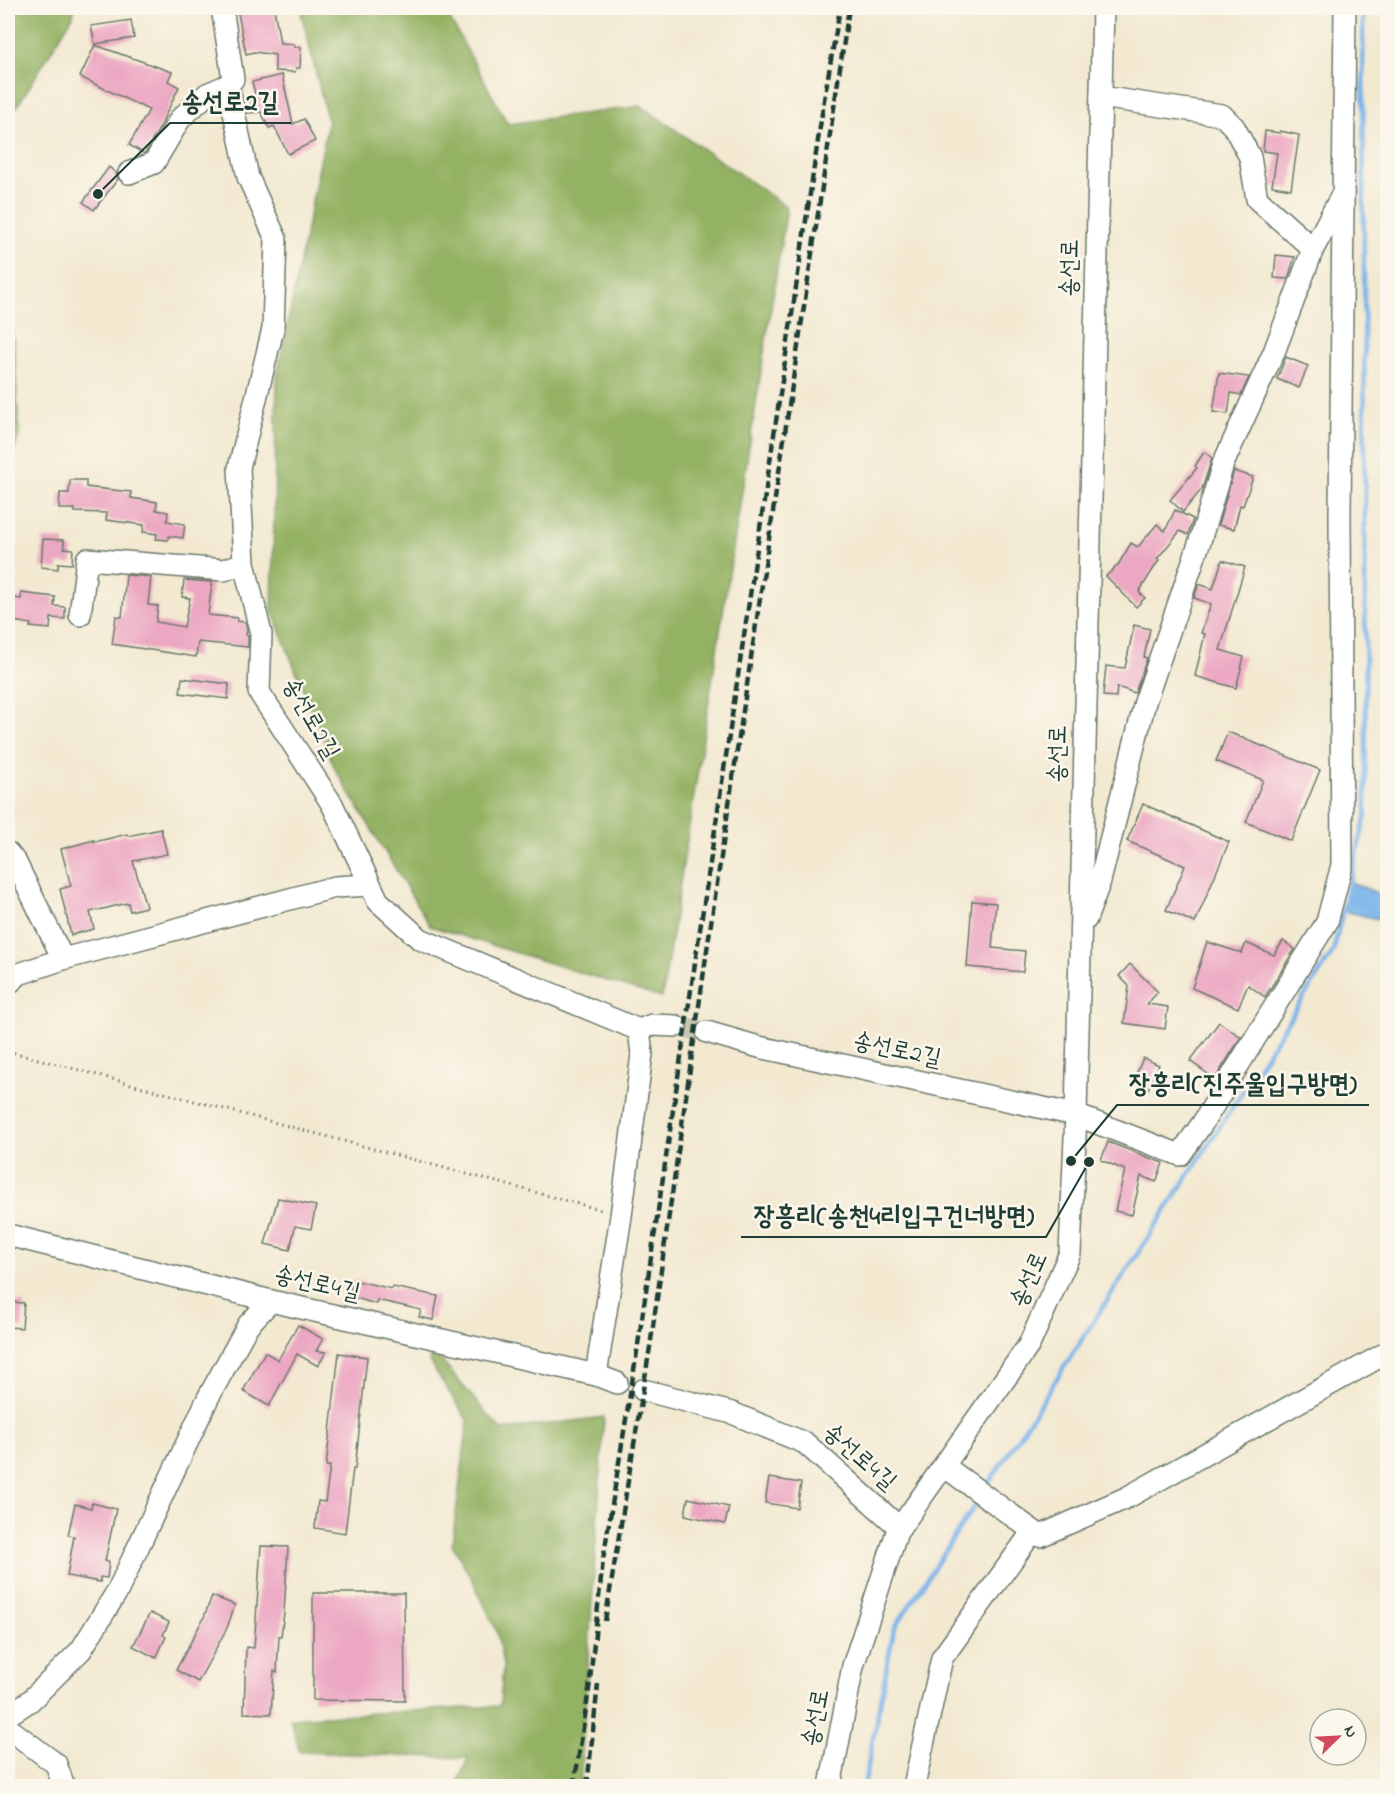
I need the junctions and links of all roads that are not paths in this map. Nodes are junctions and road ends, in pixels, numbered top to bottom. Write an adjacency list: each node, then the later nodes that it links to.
1 (222, 8): 4 (street, 송선로2길)
2 (1103, 8): 5 (street, 송선로)
3 (1345, 8): 7 (street)
4 (228, 86): 6 (street); 9 (street, 송선로2길)
5 (1101, 97): 8 (street); 13 (street, 송선로)
6 (129, 173)
7 (1343, 192): 8 (street); 19 (street, 송선로2길)
8 (1313, 249): 13 (street)
9 (244, 563): 10 (street); 12 (street, 송선로2길)
10 (80, 615)
11 (8, 853): 14 (street)
12 (370, 885): 14 (street); 17 (street, 송선로2길)
13 (1080, 936): 19 (street, 송선로)
14 (63, 958): 15 (street)
15 (8, 984)
16 (676, 1026): 17 (street)
17 (639, 1030): 23 (street)
18 (707, 1032): 19 (street, 송선로2길)
19 (1076, 1115): 26 (street, 송선로)
20 (8, 1235): 21 (street, 송선로4길)
21 (271, 1301): 23 (street, 송선로4길); 29 (street)
22 (1388, 1352): 28 (street)
23 (596, 1375): 24 (street, 송선로4길)
24 (617, 1383)
25 (643, 1390): 27 (street, 송선로4길)
26 (944, 1466): 27 (street, 송선로); 28 (street)
27 (900, 1528): 32 (street, 송선로)
28 (1033, 1531): 33 (street)
29 (8, 1715)
30 (8, 1728): 31 (street)
31 (64, 1786)
32 (830, 1786)
33 (914, 1786)

